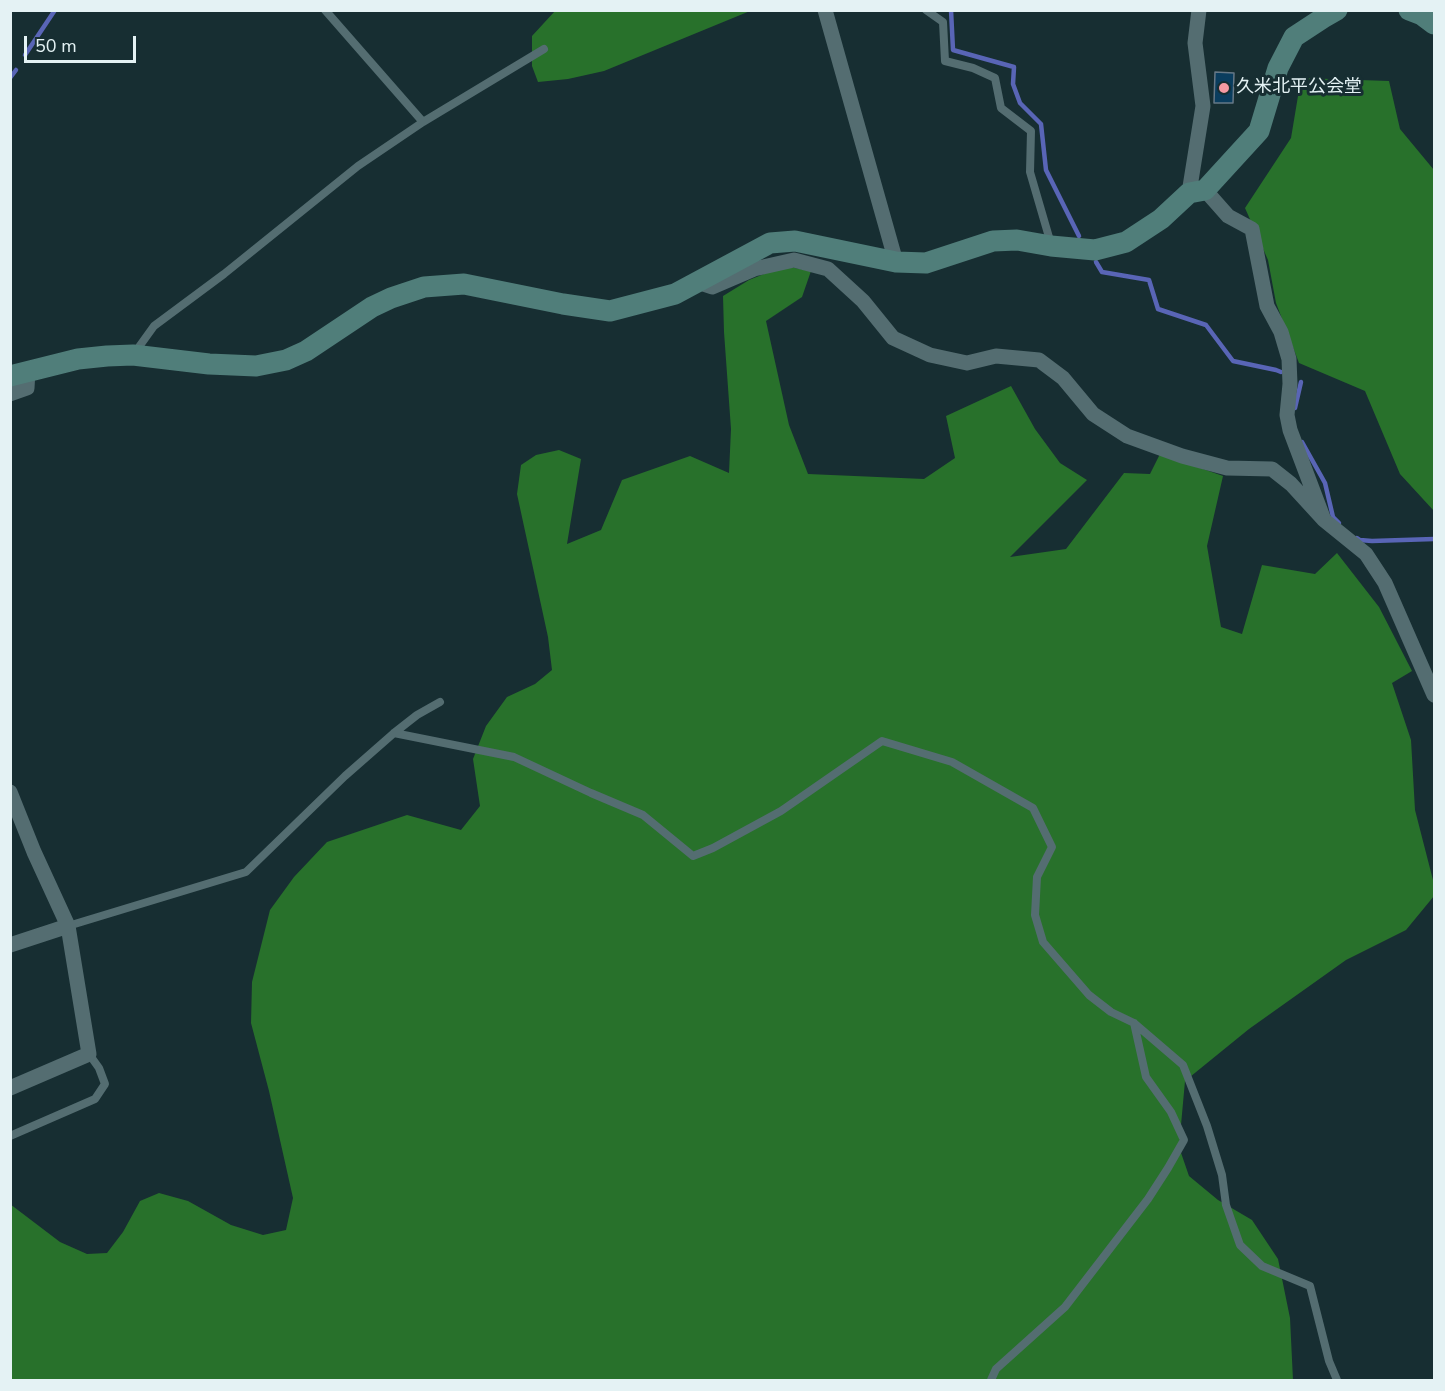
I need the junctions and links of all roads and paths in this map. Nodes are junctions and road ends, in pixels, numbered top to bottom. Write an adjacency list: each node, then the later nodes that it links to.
1 (325, 10): 9 (lane)
2 (825, 10): 12 (street)
3 (926, 10): 11 (lane)
4 (1199, 10): 10 (street)
5 (1337, 10): 10 (street)
6 (1409, 10): 7 (street)
7 (1434, 24)
8 (544, 49): 9 (lane)
9 (423, 122): 14 (lane)
10 (1197, 192): 11 (street); 17 (street)
11 (1051, 246): 12 (street)
12 (896, 262): 13 (street)
13 (697, 282): 14 (street); 17 (street)
14 (133, 355): 15 (street)
15 (19, 374): 16 (street)
16 (10, 394)
17 (1324, 520): 18 (street)
18 (1434, 695)
19 (440, 702): 20 (lane)
20 (394, 733): 22 (lane); 24 (lane)
21 (10, 792): 22 (street)
22 (68, 926): 23 (street); 25 (street)
23 (10, 945)
24 (1134, 1023): 28 (lane); 29 (lane)
25 (89, 1054): 26 (street); 27 (lane)
26 (10, 1088)
27 (10, 1136)
28 (991, 1380)
29 (1337, 1380)

